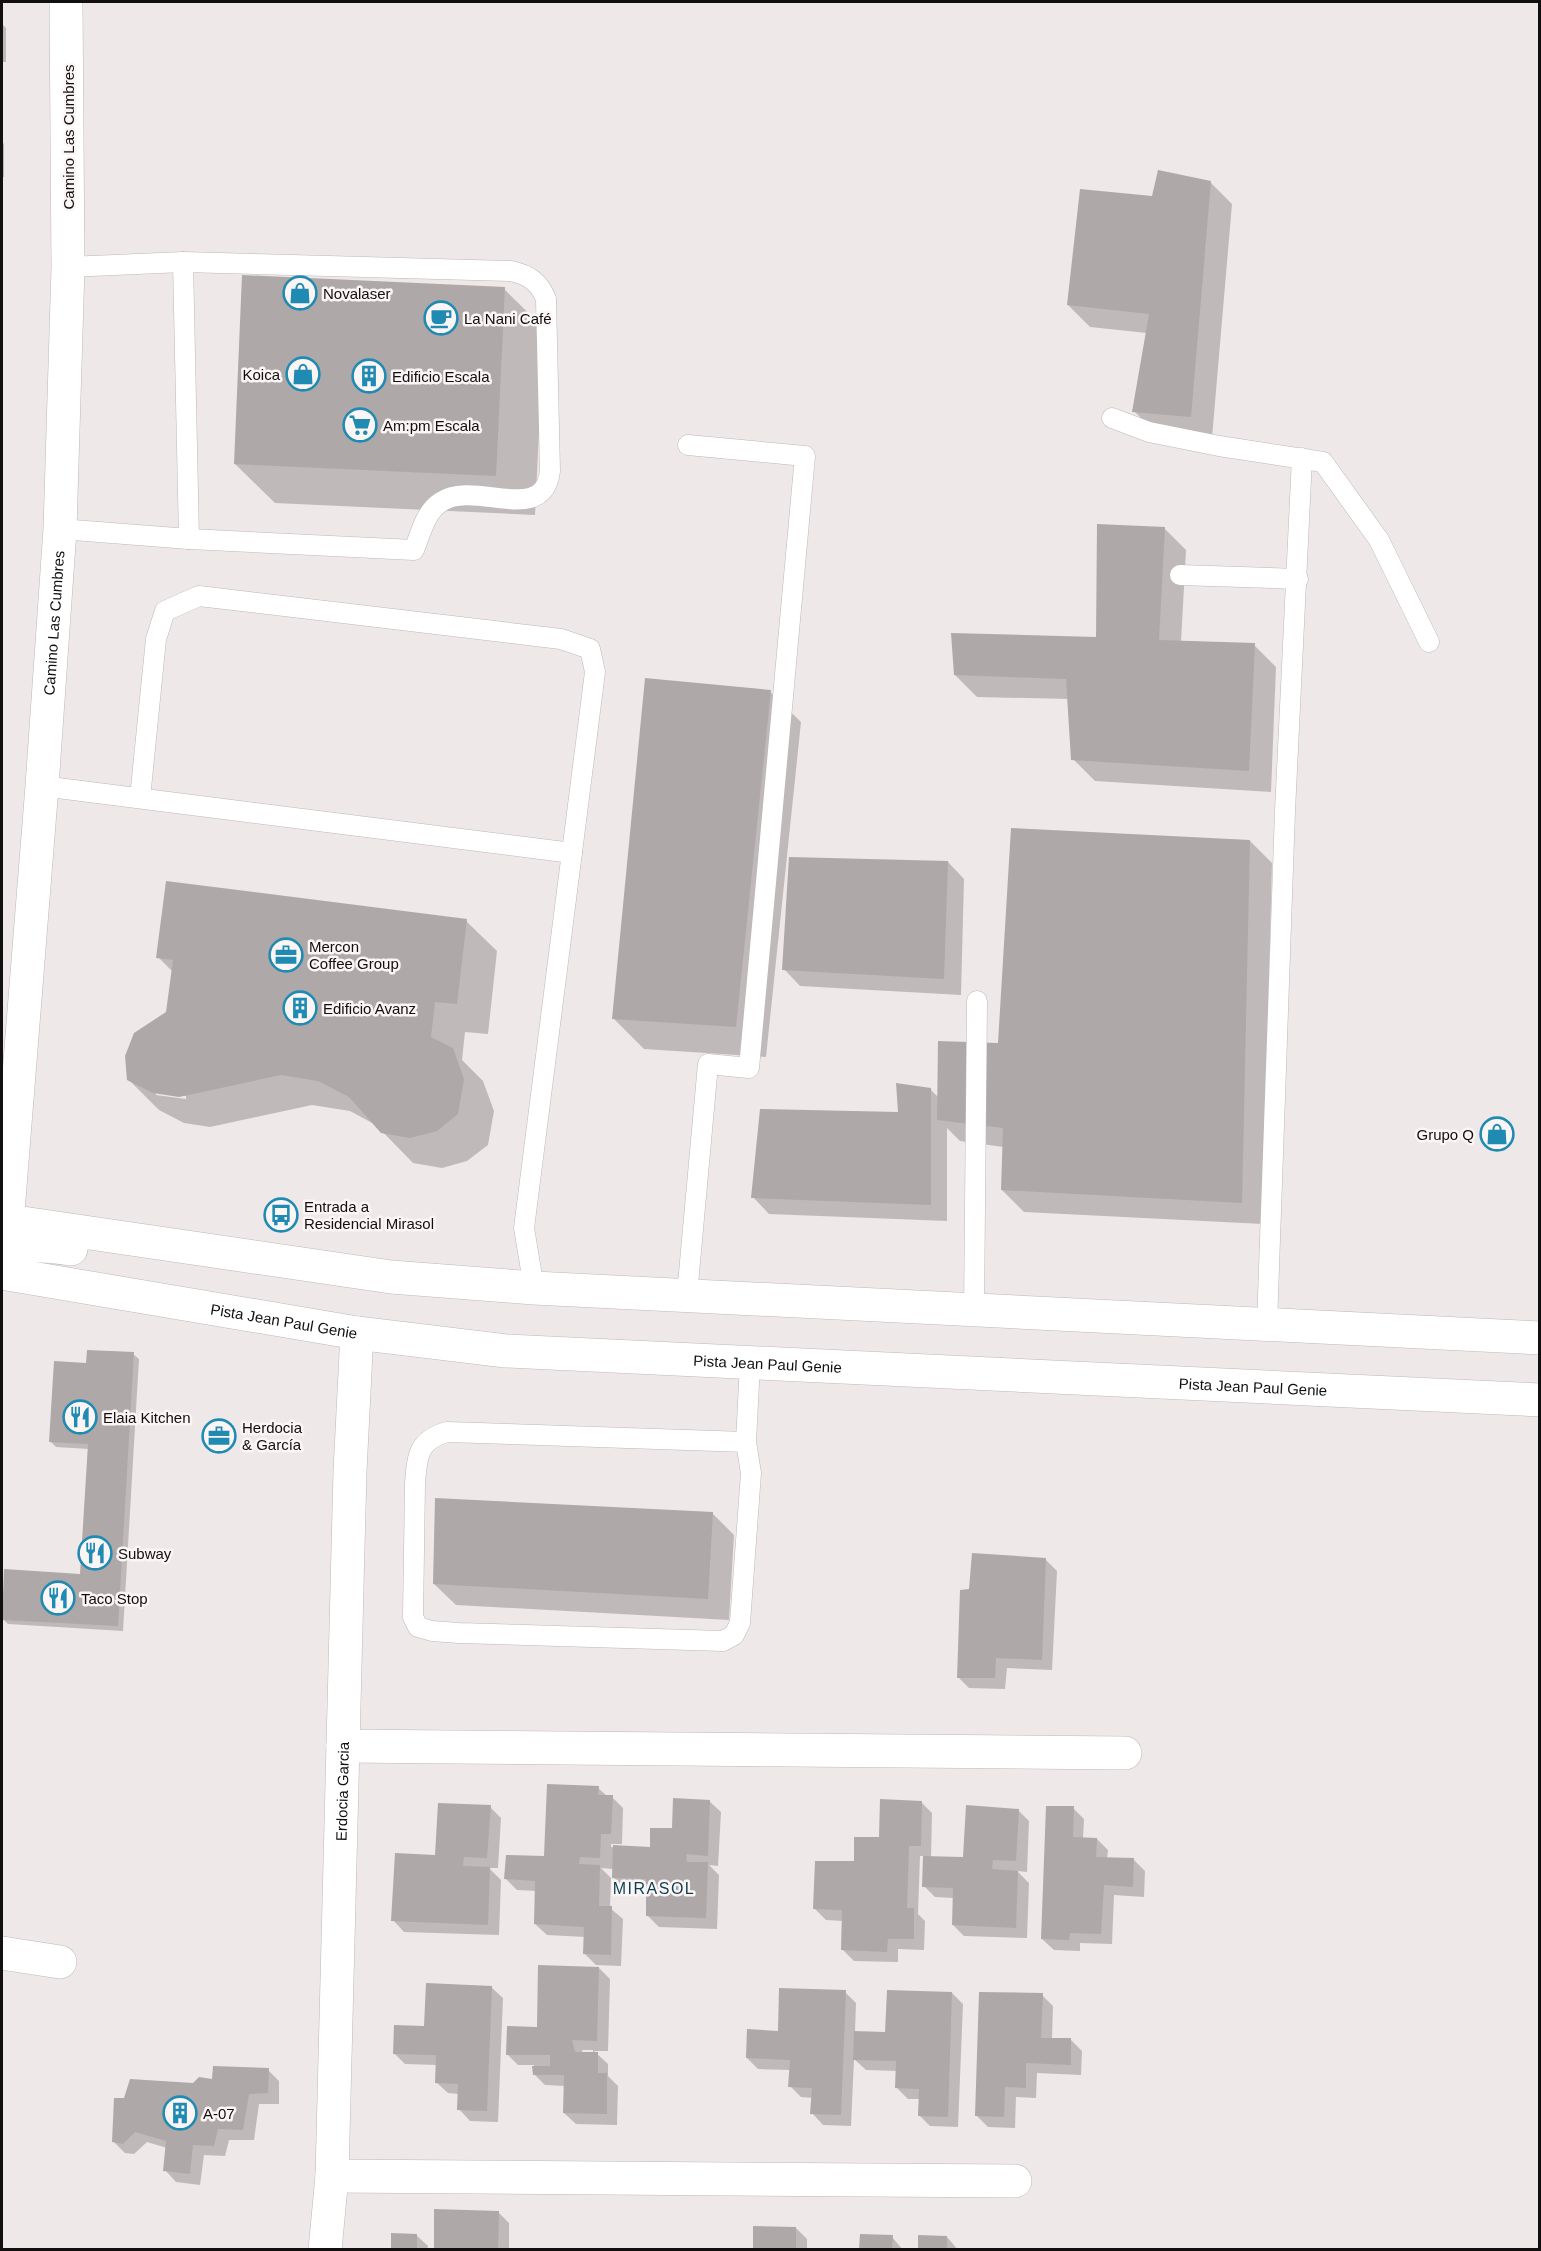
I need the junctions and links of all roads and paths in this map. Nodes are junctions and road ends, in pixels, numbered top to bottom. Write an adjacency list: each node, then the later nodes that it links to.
1 (66, 2): 3 (street, Camino Las Cumbres)
2 (183, 262): 3 (lane); 8 (lane); 8 (lane)
3 (68, 267): 7 (street, Camino Las Cumbres)
4 (1112, 418): 6 (lane)
5 (688, 445): 19 (lane)
6 (1302, 458): 10 (lane); 11 (lane)
7 (60, 530): 8 (lane); 12 (street, Camino Las Cumbres)
8 (189, 539)
9 (1180, 575): 10 (lane)
10 (1298, 579): 21 (lane)
11 (1429, 642)
12 (42, 786): 13 (lane); 16 (street, Camino Las Cumbres)
13 (140, 798): 14 (lane); 14 (lane)
14 (572, 853): 18 (lane)
15 (977, 1001): 20 (lane)
16 (3, 1249): 17 (street); 17 (street); 22 (street, Pista Jean Paul Genie)
17 (391, 1277): 18 (street)
18 (534, 1288): 19 (street)
19 (687, 1295): 20 (street)
20 (974, 1310): 21 (street)
21 (1267, 1325): 23 (street)
22 (357, 1333): 24 (street, Pista Jean Paul Genie); 29 (street, Erdocia Garcia)
23 (1539, 1338)
24 (750, 1363): 26 (street, Pista Jean Paul Genie); 28 (lane)
25 (1539, 1387): 26 (street)
26 (1454, 1396): 27 (street, Pista Jean Paul Genie)
27 (1539, 1400)
28 (746, 1442): 28 (lane)
29 (343, 1746): 30 (street); 33 (street, Erdocia Garcia)
30 (1125, 1753)
31 (2, 1953): 32 (street)
32 (60, 1962)
33 (332, 2176): 34 (street); 35 (street, Erdocia Garcia)
34 (1015, 2181)
35 (325, 2250)

